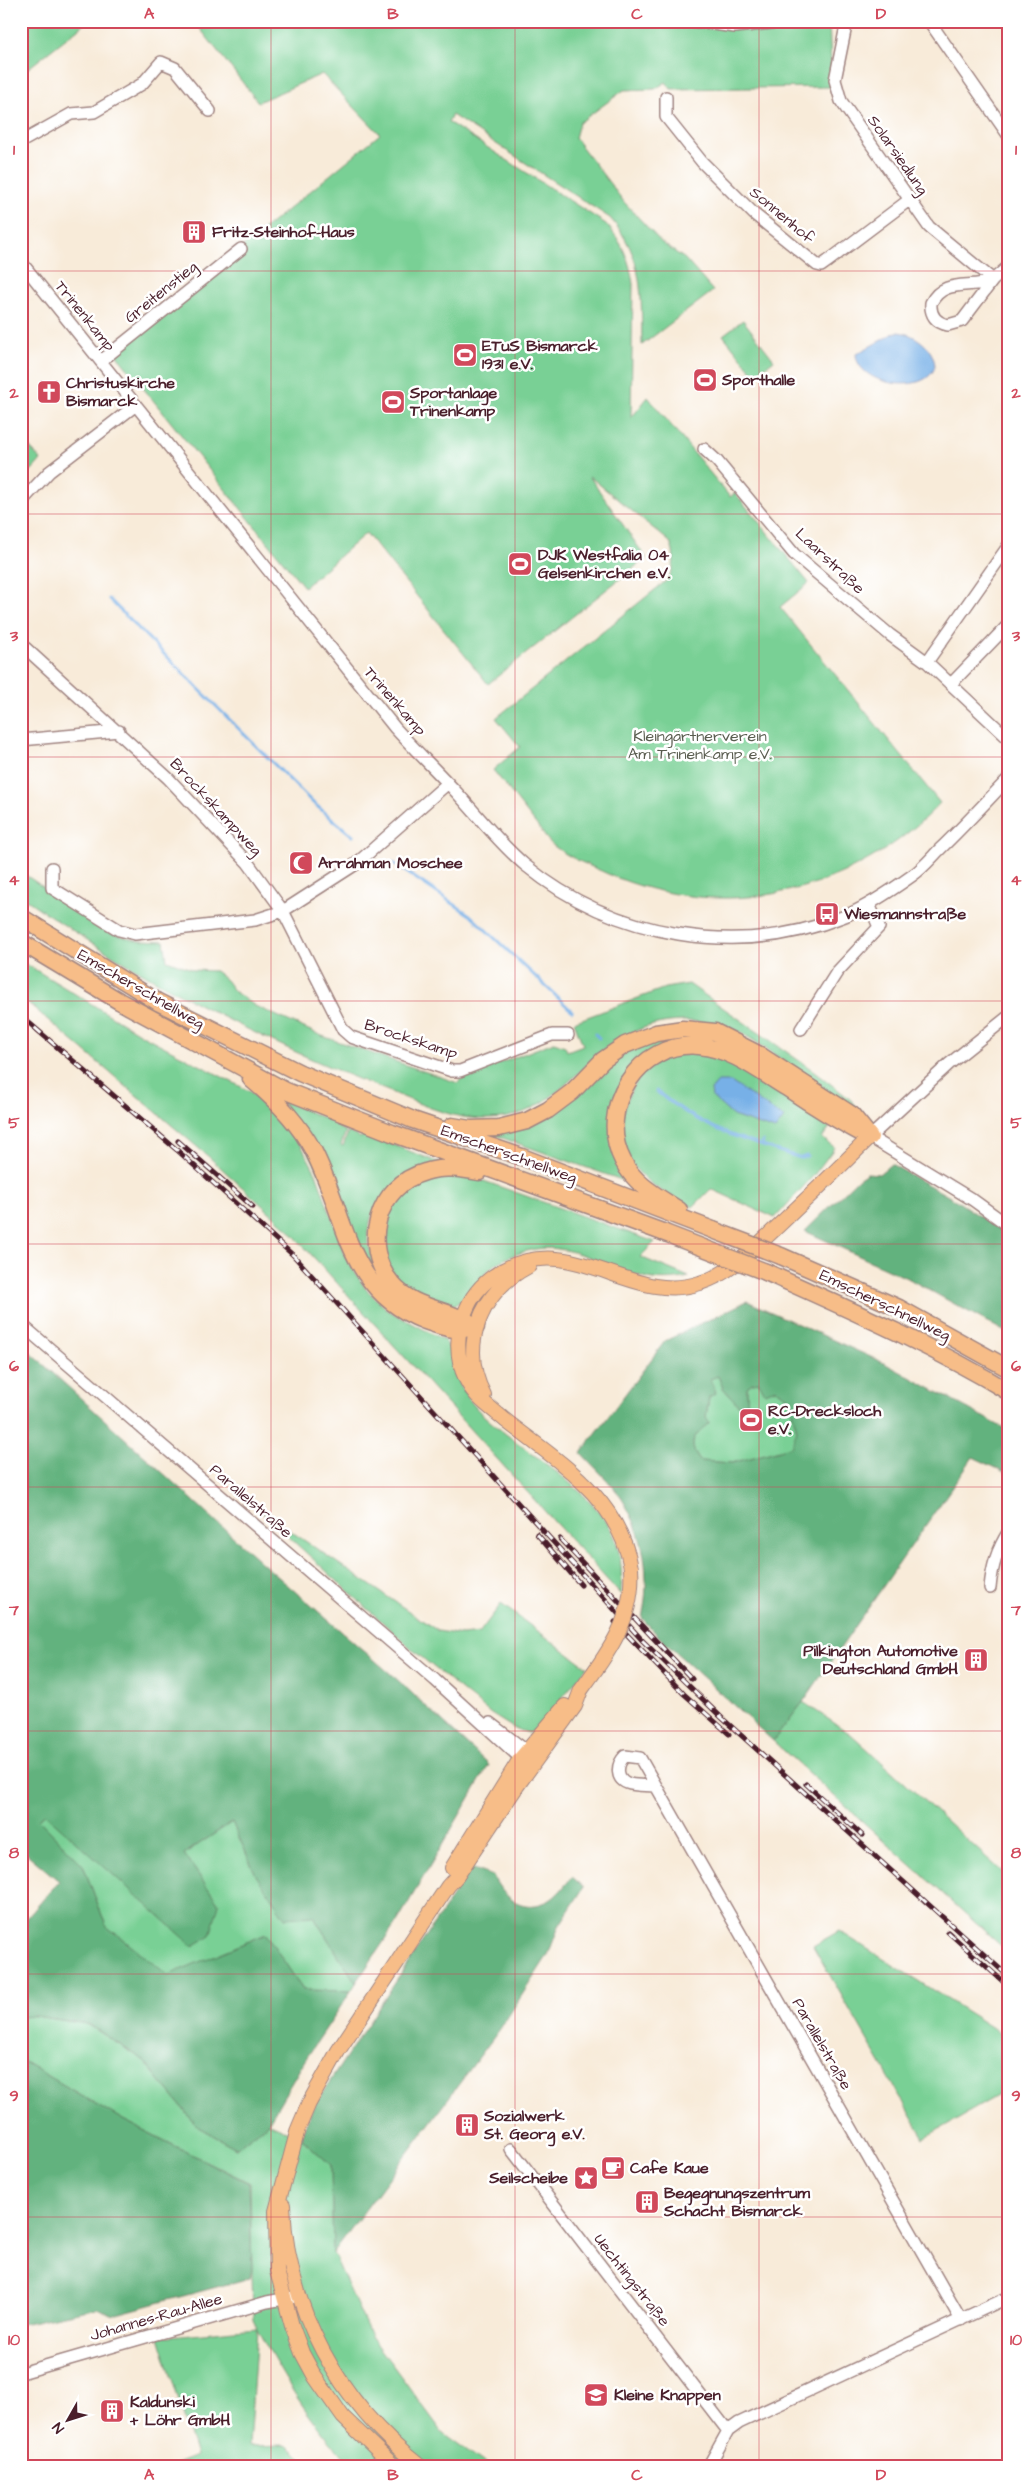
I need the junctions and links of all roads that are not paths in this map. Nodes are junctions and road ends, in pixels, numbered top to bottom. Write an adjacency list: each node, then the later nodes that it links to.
1 (691, 21): 2 (street)
2 (791, 21)
3 (847, 21): 9 (street, Solarsiedlung)
4 (929, 21): 7 (street)
5 (666, 97): 9 (street, Sonnenhof)
6 (210, 111): 8 (street)
7 (1009, 136)
8 (21, 142)
9 (909, 200): 13 (street, Solarsiedlung)
10 (241, 249): 14 (street, Greitenstieg)
11 (21, 262): 14 (street, Trinenkamp)
12 (1009, 266): 13 (street)
13 (993, 280): 13 (street)
14 (101, 361): 15 (street, Trinenkamp)
15 (136, 405): 17 (street); 27 (street, Trinenkamp)
16 (704, 450): 21 (street, Laarstraße)
17 (21, 502)
18 (1009, 545): 21 (street)
19 (1009, 624): 22 (street)
20 (21, 644): 23 (street, Brockskampweg)
21 (927, 662): 22 (street, Laarstraße)
22 (951, 684): 24 (street, Laarstraße)
23 (119, 731): 25 (street); 30 (street, Brockskampweg)
24 (1009, 739)
25 (21, 740)
26 (1009, 778): 29 (street, Trinenkamp)
27 (448, 783): 29 (street, Trinenkamp); 30 (street)
28 (52, 868): 30 (street)
29 (869, 904): 34 (street)
30 (283, 911): 35 (street, Brockskamp)
31 (21, 917): 37 (highway, Emscherschnellweg)
32 (21, 942): 36 (highway, Emscherschnellweg)
33 (1009, 1016): 38 (street)
34 (800, 1029)
35 (568, 1034)
36 (208, 1049): 39 (highway, Emscherschnellweg); 43 (highway)
37 (413, 1120): 38 (highway); 40 (highway, Emscherschnellweg)
38 (870, 1138): 40 (highway); 41 (street); 43 (main road)
39 (520, 1179): 43 (highway); 45 (highway, Emscherschnellweg, bridge)
40 (683, 1216): 44 (highway, Emscherschnellweg, bridge)
41 (1009, 1226)
42 (21, 1324): 48 (street, Parallelstraße)
43 (466, 1325): 48 (main road, bridge)
44 (1009, 1369)
45 (1009, 1392)
46 (1009, 1531): 47 (street)
47 (990, 1588)
48 (528, 1759): 51 (main road)
49 (655, 1786): 55 (street, Parallelstraße)
50 (511, 2149): 57 (street, Uechtingstraße)
51 (283, 2187): 52 (main road); 54 (main road)
52 (300, 2296): 54 (street, Johannes-Rau-Allee); 59 (main road)
53 (1009, 2297): 55 (street)
54 (284, 2299): 56 (street, Johannes-Rau-Allee); 58 (main road)
55 (961, 2320): 57 (street)
56 (21, 2373)
57 (728, 2431): 60 (street)
58 (395, 2467)
59 (421, 2467)
60 (708, 2467)

